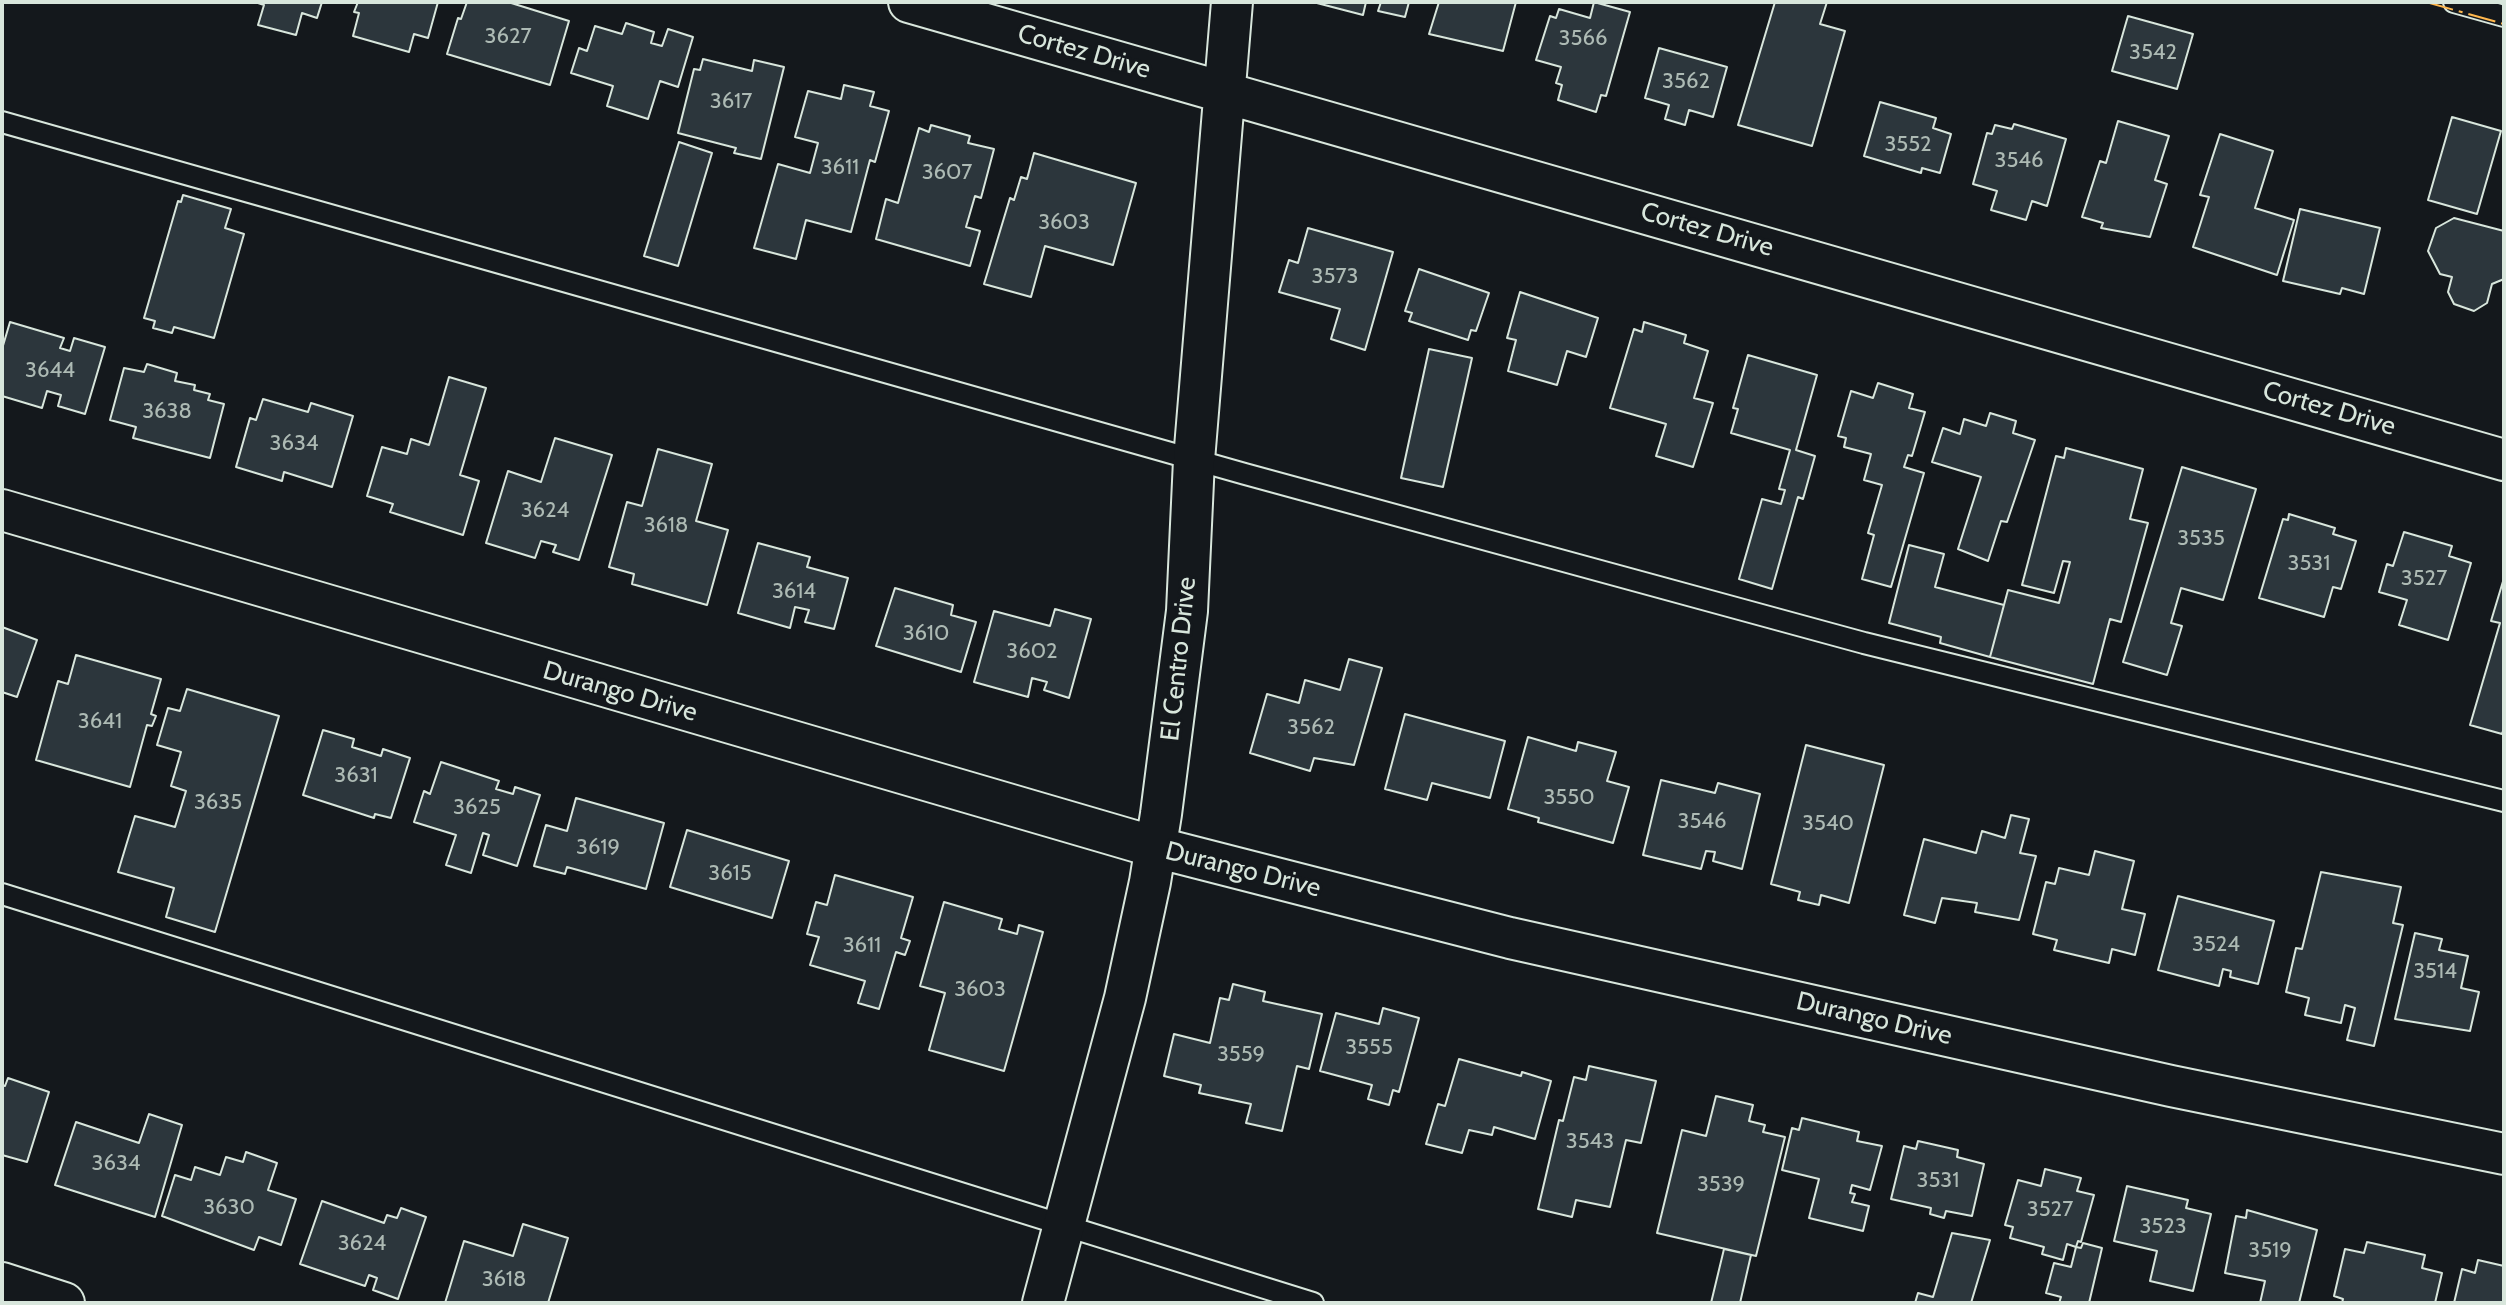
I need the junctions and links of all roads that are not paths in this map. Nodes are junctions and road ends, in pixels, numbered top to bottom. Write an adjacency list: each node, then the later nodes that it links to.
1 (909, 2): 5 (street, Cortez Drive)
2 (1232, 2): 5 (street, El Centro Drive)
3 (2454, 2): 4 (lane)
4 (2504, 16)
5 (1225, 92): 7 (street, El Centro Drive); 8 (street, Cortez Drive)
6 (2, 122): 7 (lane)
7 (1194, 460): 10 (lane); 11 (street, El Centro Drive)
8 (2504, 460)
9 (2, 510): 11 (street, Durango Drive)
10 (2504, 801)
11 (1155, 847): 13 (street, Durango Drive); 14 (street, El Centro Drive)
12 (2, 894): 14 (lane)
13 (2504, 1154)
14 (1065, 1225): 17 (street, El Centro Drive); 18 (lane)
15 (2, 1283): 16 (street)
16 (64, 1303)
17 (1043, 1303)
18 (1313, 1303)

